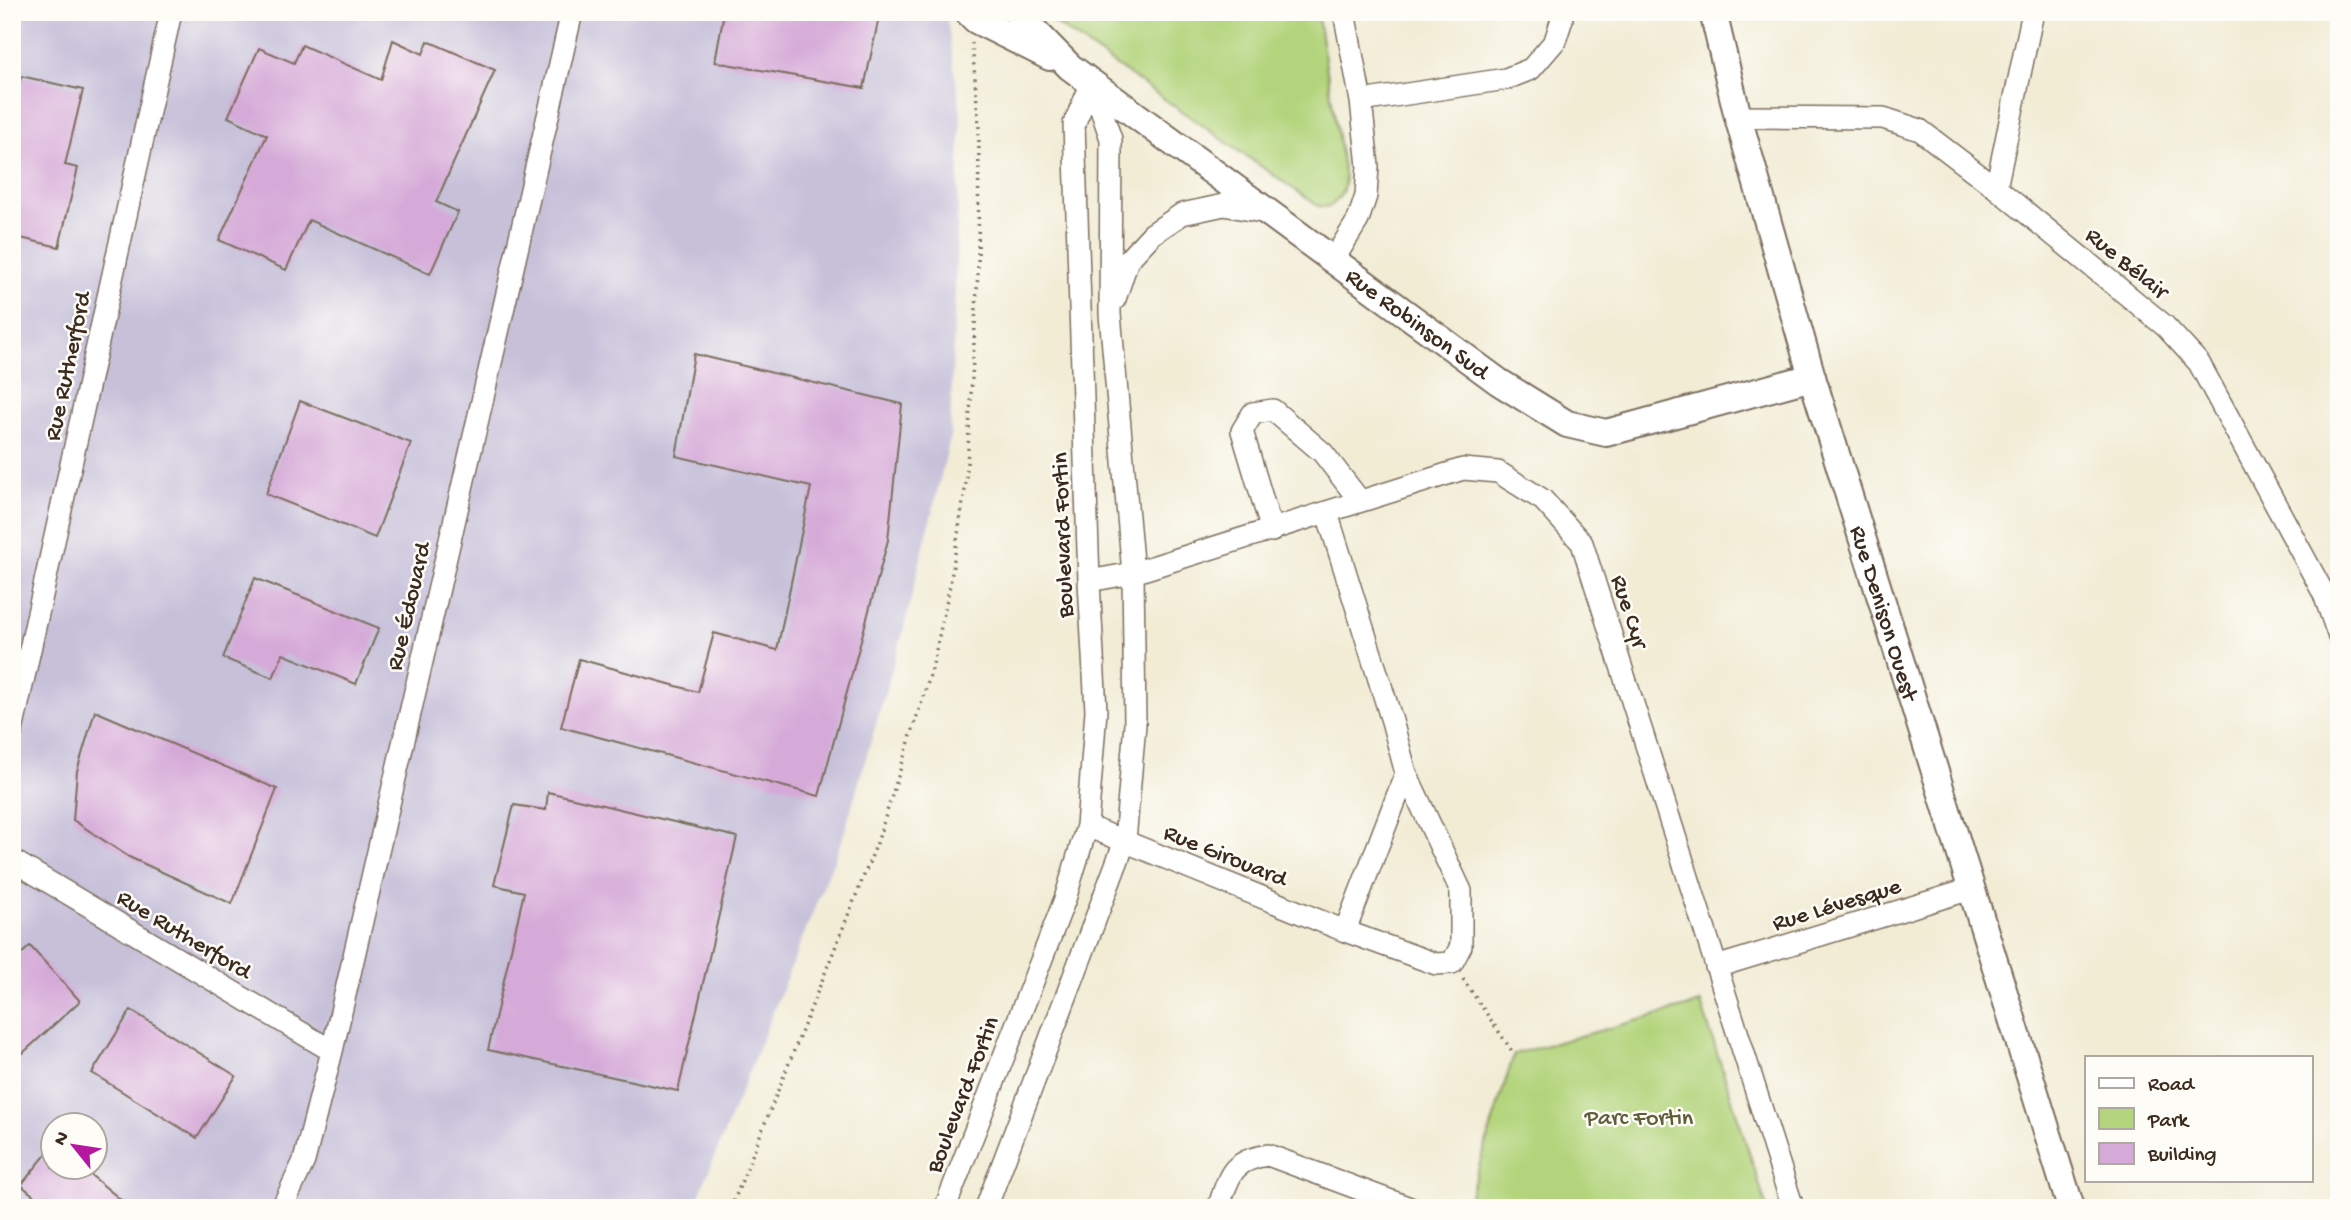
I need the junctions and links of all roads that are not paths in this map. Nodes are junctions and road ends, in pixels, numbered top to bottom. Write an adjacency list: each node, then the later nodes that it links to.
1 (171, 12): 24 (street, Rue Rutherford)
2 (572, 12): 32 (street, Rue Édouard)
3 (968, 12): 9 (street, Rue Robinson Sud)
4 (1016, 12): 9 (street, Rue Robinson Sud)
5 (1344, 12): 11 (street)
6 (1560, 12): 11 (street)
7 (1713, 12): 12 (street, Rue Denison Ouest)
8 (2033, 12): 13 (street)
9 (1070, 67): 10 (street, Rue Robinson Sud)
10 (1092, 83): 14 (street, Rue Robinson Sud); 16 (street); 22 (street, Boulevard Fortin)
11 (1361, 101): 15 (street)
12 (1738, 117): 13 (street, Rue Bélair); 17 (street, Rue Denison Ouest)
13 (1996, 188): 23 (street, Rue Bélair)
14 (1269, 213): 15 (street, Rue Robinson Sud); 16 (street)
15 (1334, 259): 17 (street, Rue Robinson Sud)
16 (1110, 314): 21 (street)
17 (1812, 377): 29 (street, Rue Denison Ouest)
18 (1360, 500): 19 (street, Rue Cyr); 20 (street); 31 (street, Rue Cyr)
19 (1326, 513): 20 (street, Rue Cyr); 25 (street)
20 (1272, 531): 21 (street, Rue Cyr)
21 (1133, 573): 22 (street, Rue Cyr); 27 (street)
22 (1089, 581): 26 (street, Boulevard Fortin)
23 (2339, 637)
24 (12, 731)
25 (1406, 773): 30 (street); 30 (street, Rue Girouard)
26 (1087, 825): 27 (street, Rue Girouard); 33 (street, Boulevard Fortin)
27 (1125, 841): 30 (street, Rue Girouard); 36 (street)
28 (12, 860): 32 (street, Rue Rutherford)
29 (1971, 889): 31 (street, Rue Lévesque); 40 (street, Rue Denison Ouest)
30 (1345, 931)
31 (1717, 967): 39 (street, Rue Cyr)
32 (332, 1051): 34 (street, Rue Édouard)
33 (947, 1202): 35 (street, Boulevard Fortin)
34 (282, 1208)
35 (976, 1208)
36 (986, 1208)
37 (1218, 1208): 38 (street)
38 (1410, 1208)
39 (1793, 1208)
40 (2071, 1208)

